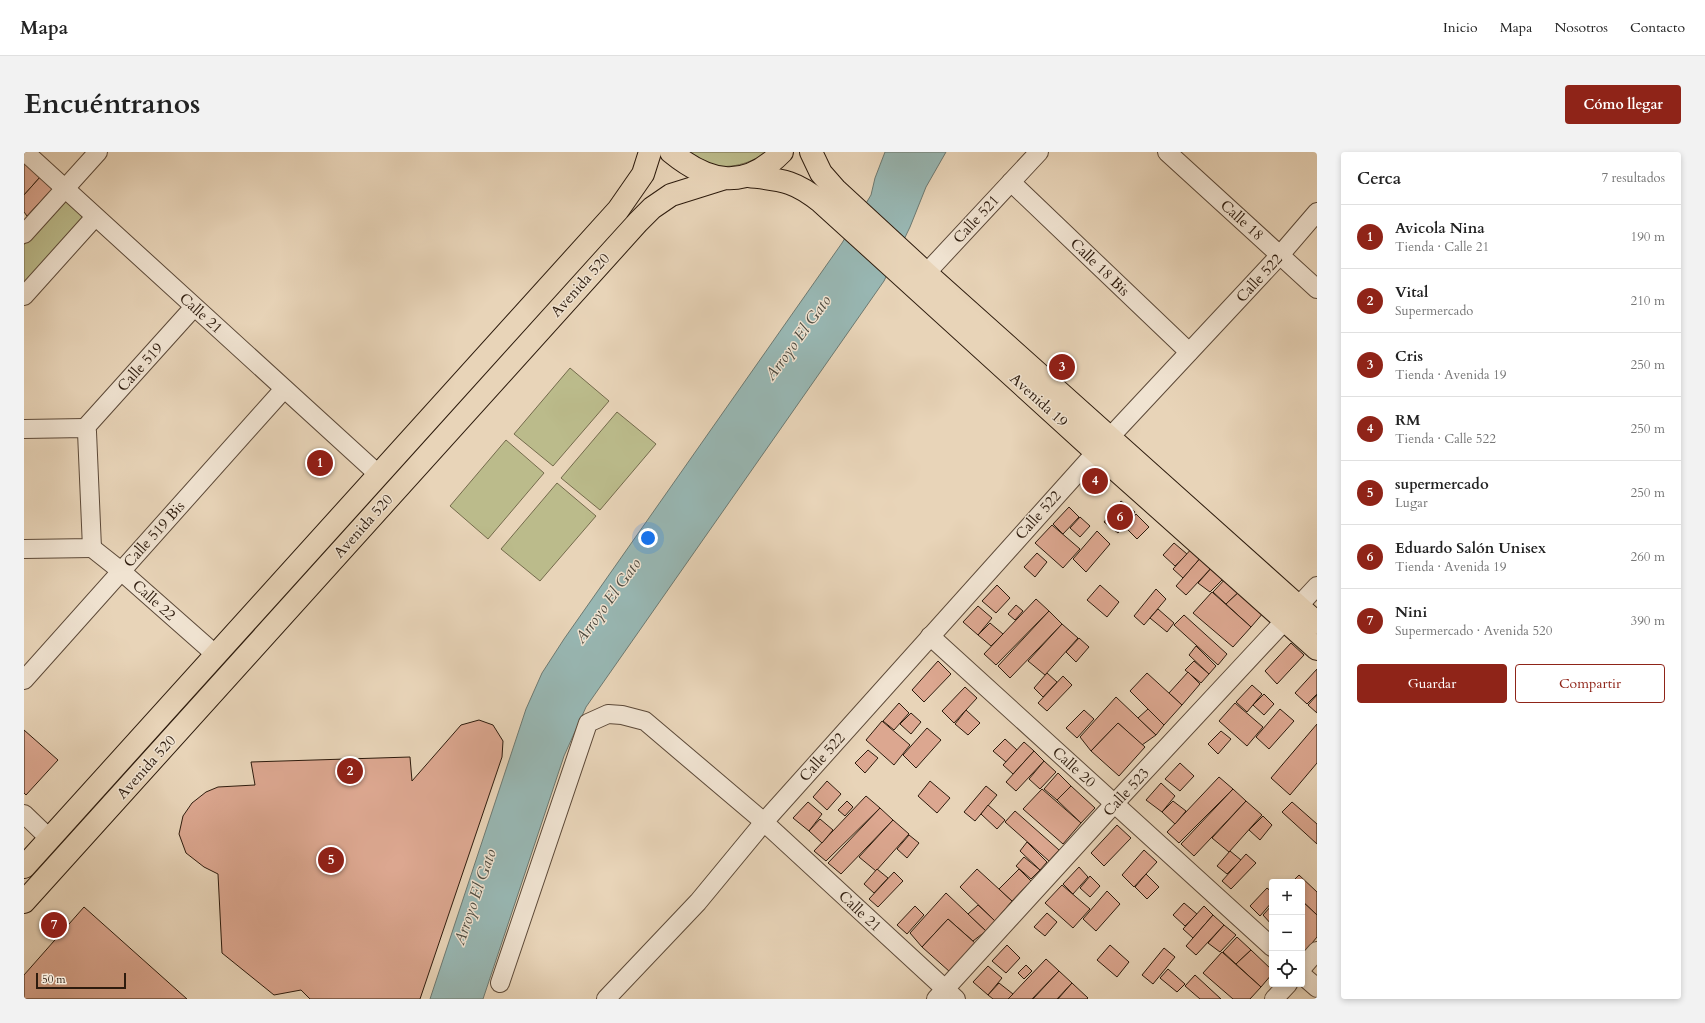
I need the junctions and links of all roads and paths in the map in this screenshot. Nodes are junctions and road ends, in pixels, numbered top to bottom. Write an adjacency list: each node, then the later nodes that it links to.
1 (25, 152): 12 (street, Calle 21)
2 (98, 152): 12 (street)
3 (650, 152): 27 (main road, Avenida 520)
4 (672, 152): 10 (main road)
5 (782, 152): 9 (main road)
6 (811, 152): 15 (main road, Avenida 19)
7 (1040, 152): 11 (street, Calle 521)
8 (1166, 152): 17 (street, Calle 18)
9 (749, 176): 10 (main road); 15 (main road, Avenida 19)
10 (722, 179): 43 (main road, Avenida 520)
11 (1011, 182): 18 (street, Calle 521); 22 (street, Calle 18 Bis)
12 (64, 189): 14 (street, Calle 21); 16 (street)
13 (1317, 212): 17 (street, Calle 522)
14 (95, 217): 20 (street); 21 (street, Calle 21)
15 (855, 219): 18 (main road, Avenida 19)
16 (24, 234)
17 (1280, 255): 19 (street, Calle 18); 22 (street, Calle 522)
18 (920, 280): 26 (main road, Avenida 19)
19 (1317, 289)
20 (24, 296)
21 (194, 307): 23 (street, Calle 21); 24 (street, Calle 519)
22 (1189, 352): 26 (street, Calle 522)
23 (284, 389): 27 (street, Calle 21); 30 (street, Calle 519 Bis)
24 (85, 428): 25 (street); 28 (street)
25 (24, 429)
26 (1103, 444): 32 (main road, Avenida 19); 34 (street, Calle 522)
27 (378, 474): 36 (main road, Avenida 520)
28 (92, 548): 29 (street); 30 (street, Calle 22)
29 (24, 549)
30 (121, 571): 36 (street, Calle 22); 37 (street, Calle 519 Bis)
31 (1317, 586): 32 (street, Calle 523)
32 (1292, 613): 33 (main road, Avenida 19); 35 (main road, Avenida 19); 38 (street, Calle 523)
33 (1317, 623)
34 (930, 636): 38 (street, Calle 20); 40 (street, Calle 522)
35 (1317, 649)
36 (215, 654): 41 (main road, Avenida 520)
37 (24, 680)
38 (1114, 804): 44 (street, Calle 20); 51 (street, Calle 523)
39 (24, 814): 41 (street)
40 (764, 822): 48 (street, Calle 21); 51 (street, Calle 21); 52 (street, Calle 522)
41 (50, 839): 42 (main road, Avenida 520)
42 (24, 867)
43 (24, 902)
44 (1269, 944)
45 (1317, 952): 46 (street)
46 (1305, 965)
47 (1305, 978): 50 (street)
48 (500, 983)
49 (1285, 987): 53 (street)
50 (1317, 988)
51 (945, 996)
52 (606, 999)
53 (1274, 999)

